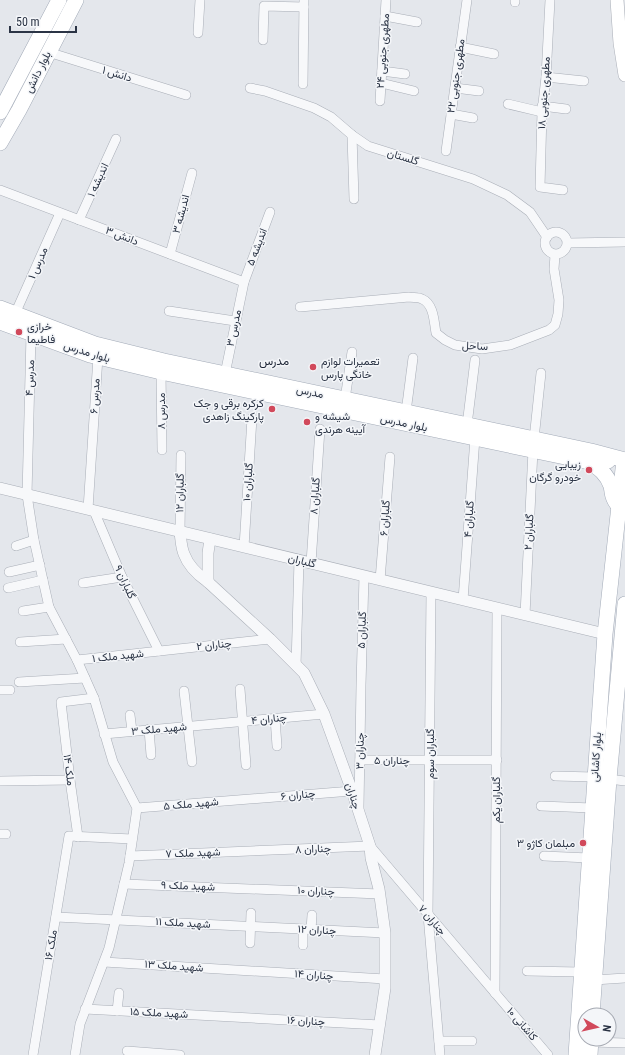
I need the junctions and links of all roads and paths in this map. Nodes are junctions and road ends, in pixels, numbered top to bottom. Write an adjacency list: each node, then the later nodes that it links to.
1 (59, 0): 32 (main road, بلوار دانش)
2 (76, 0): 14 (main road, بلوار دانش)
3 (200, 0): 11 (street)
4 (386, 0): 9 (street, مطهری جنوبی ۲۴)
5 (467, 0): 13 (street, مطهری جنوبی ۲۲)
6 (550, 0): 19 (street, ۱۸ مطهری جنوبی)
7 (619, 1): 18 (main road)
8 (304, 3): 12 (street); 22 (street)
9 (385, 16): 10 (street); 16 (street, مطهری جنوبی ۲۴)
10 (417, 22)
11 (198, 33)
12 (263, 40)
13 (460, 47): 15 (street); 24 (street, مطهری جنوبی ۲۲)
14 (48, 52): 27 (street, دانش ۱); 37 (main road, بلوار دانش)
15 (494, 54)
16 (382, 71): 17 (street); 21 (street, مطهری جنوبی ۲۴)
17 (405, 74)
18 (625, 75)
19 (546, 77): 20 (street); 30 (street, ۱۸ مطهری جنوبی)
20 (584, 81)
21 (381, 83): 25 (street); 28 (street, مطهری جنوبی ۲۴)
22 (303, 84)
23 (250, 88): 35 (street, گلستان)
24 (455, 88): 26 (street); 33 (street, مطهری جنوبی ۲۲)
25 (414, 91)
26 (479, 91)
27 (186, 95)
28 (380, 101)
29 (508, 104): 30 (street)
30 (542, 109): 31 (street); 41 (street, ۱۸ مطهری جنوبی)
31 (566, 109)
32 (0, 112)
33 (451, 114): 34 (street); 38 (street, مطهری جنوبی ۲۲)
34 (474, 118)
35 (352, 135): 42 (street); 46 (street, گلستان)
36 (116, 139): 45 (street, اندیشه ۱)
37 (0, 143)
38 (446, 151)
39 (192, 173): 49 (street, اندیشه ۳)
40 (0, 190): 44 (street, دانش ۳)
41 (563, 190)
42 (354, 200)
43 (270, 212): 51 (street, اندیشه ۵)
44 (60, 213): 45 (street, دانش ۳); 55 (street, مدرس ۱)
45 (79, 220): 49 (street, دانش ۳)
46 (547, 237): 48 (street); 50 (street)
47 (625, 242): 48 (street)
48 (568, 243): 50 (street)
49 (170, 254): 51 (street, دانش ۳)
50 (555, 255): 52 (street, ساحل)
51 (244, 282): 56 (street, مدرس ۳)
52 (300, 307)
53 (0, 308): 55 (main road, مدرس)
54 (169, 311): 56 (street)
55 (15, 314): 65 (main road, مدرس)
56 (236, 321): 65 (street, مدرس ۳)
57 (0, 322): 58 (main road, بلوار مدرس)
58 (31, 334): 60 (main road, بلوار مدرس); 79 (street, مدرس ۴)
59 (352, 352): 67 (street)
60 (98, 357): 63 (main road, بلوار مدرس); 81 (street, مدرس ۶)
61 (413, 358): 68 (street)
62 (475, 360): 71 (street, گلباران ۴)
63 (161, 372): 66 (main road, بلوار مدرس); 73 (street, مدرس ۸)
64 (541, 373): 72 (street, گلباران ۲)
65 (225, 374): 66 (main road, مدرس)
66 (267, 388): 67 (main road, مدرس); 71 (main road, بلوار مدرس)
67 (345, 399): 68 (main road, مدرس)
68 (406, 412): 71 (main road, مدرس)
69 (252, 418): 86 (street, گلباران ۱۰)
70 (320, 429): 88 (street, گلباران ۸)
71 (471, 431): 72 (main road, بلوار مدرس); 99 (street, گلباران ۴)
72 (533, 444): 76 (main road); 77 (main road, بلوار مدرس); 104 (street, گلباران ۲)
73 (162, 450)
74 (181, 455): 82 (street, گلباران ۱۲)
75 (390, 457): 94 (street, گلباران ۶)
76 (625, 458): 77 (main road, بلوار مدرس); 80 (main road, بلوار کاشانی)
77 (589, 462): 80 (main road)
78 (0, 488): 79 (street, گلباران)
79 (27, 495): 81 (street, گلباران); 84 (street, مدرس ۴)
80 (619, 507): 105 (main road, بلوار کاشانی)
81 (91, 510): 82 (street, گلباران); 92 (street, ۹ گلباران)
82 (180, 532): 83 (street, گلباران); 95 (street, چناران)
83 (210, 539): 86 (street, گلباران); 95 (street)
84 (34, 540): 85 (street); 89 (street, مدرس ۴)
85 (16, 546)
86 (244, 547): 87 (street, گلباران)
87 (299, 560): 88 (street, گلباران); 112 (street)
88 (311, 563): 91 (street, گلباران)
89 (40, 565): 90 (street); 93 (street, مدرس ۴)
90 (9, 572)
91 (364, 576): 94 (street, گلباران); 115 (street, گلباران ۵)
92 (122, 577): 96 (street); 110 (street, ۹ گلباران)
93 (43, 580): 97 (street); 101 (street, مدرس ۴)
94 (380, 580): 98 (street, گلباران)
95 (208, 582): 107 (street, چناران)
96 (84, 583)
97 (8, 588)
98 (431, 592): 99 (street, گلباران); 133 (street, گلباران سوم)
99 (463, 600): 102 (street, گلباران)
100 (625, 604): 108 (main road, بلوار کاشانی)
101 (49, 607): 103 (street); 106 (street, مدرس ۴)
102 (497, 608): 104 (street, گلباران); 134 (street, گلباران یکم)
103 (23, 611)
104 (525, 615): 105 (street, گلباران)
105 (605, 634): 108 (main road); 138 (main road, بلوار کاشانی)
106 (66, 639): 109 (street); 111 (street, مدرس ۴)
107 (270, 639): 110 (street, ۲ چناران); 112 (street, چناران)
108 (623, 639): 139 (main road, بلوار کاشانی)
109 (20, 642)
110 (159, 651): 111 (street, ۱ شهید ملک)
111 (77, 660): 113 (street, مدرس ۴)
112 (296, 666): 121 (street, چناران)
113 (85, 678): 114 (street); 120 (street, مدرس ۴)
114 (19, 682)
115 (361, 685): 132 (street, چناران ۳)
116 (240, 689): 124 (street)
117 (0, 690): 118 (street)
118 (10, 690)
119 (184, 691): 126 (street)
120 (94, 698): 129 (street, مدرس ۴); 140 (street, ملک ۱۴)
121 (324, 714): 123 (street, ۴ چناران); 143 (street, چناران)
122 (130, 715): 128 (street)
123 (275, 718): 124 (street, ۴ چناران); 130 (street)
124 (243, 722): 125 (street, ۴ چناران); 136 (street)
125 (214, 724): 126 (street, ۳ شهید ملک)
126 (188, 726): 127 (street, ۳ شهید ملک); 135 (street)
127 (150, 730): 128 (street, ۳ شهید ملک); 131 (street)
128 (132, 731): 129 (street, ۳ شهید ملک)
129 (104, 734): 146 (street, مدرس ۴)
130 (277, 746)
131 (151, 755)
132 (360, 760): 133 (street, ۵ چناران); 148 (street, چناران ۳)
133 (430, 760): 134 (street, ۵ چناران); 161 (street, گلباران سوم)
134 (496, 760): 177 (street, گلباران یکم)
135 (192, 762)
136 (246, 765)
137 (555, 776): 138 (street)
138 (594, 777): 147 (main road, بلوار کاشانی)
139 (609, 779): 141 (street); 175 (main road, بلوار کاشانی)
140 (70, 780): 142 (street); 149 (street, ملک ۱۴)
141 (625, 781)
142 (0, 782)
143 (352, 791): 144 (street, چناران ۶); 148 (street, چناران)
144 (244, 800): 146 (street, شهید ملک ۵)
145 (541, 806): 147 (street)
146 (137, 808): 150 (street)
147 (592, 808): 155 (main road, بلوار کاشانی)
148 (359, 816): 151 (street, چناران)
149 (74, 836): 150 (street); 162 (street, ملک ۱۶)
150 (132, 839): 153 (street)
151 (370, 846): 152 (street, چناران ۸); 158 (street, چناران); 161 (street, چناران ۷)
152 (255, 851): 153 (street, شهید ملک ۷)
153 (130, 856): 156 (street)
154 (544, 856): 155 (street)
155 (589, 858): 172 (main road, بلوار کاشانی)
156 (124, 884): 157 (street, شهید ملک ۹); 163 (street)
157 (252, 889): 158 (street, چناران ۱۰)
158 (380, 894): 166 (street, چناران)
159 (251, 913): 164 (street)
160 (312, 915): 165 (street)
161 (428, 915): 177 (street, چناران ۷); 183 (street, گلباران سوم)
162 (56, 917): 163 (street, شهید ملک ۱۱); 187 (street, ملک ۱۶)
163 (116, 920): 164 (street, شهید ملک ۱۱); 169 (street)
164 (250, 926): 165 (street, چناران ۱۲); 167 (street)
165 (307, 929): 166 (street, چناران ۱۲); 168 (street)
166 (384, 933): 174 (street, چناران)
167 (250, 943)
168 (303, 945)
169 (104, 962): 170 (street, شهید ملک ۱۳); 179 (street)
170 (244, 971): 174 (street, چناران ۱۴)
171 (527, 971): 172 (street)
172 (581, 972): 193 (main road, بلوار کاشانی)
173 (625, 978): 175 (street)
174 (385, 979): 182 (street, چناران)
175 (594, 980): 178 (main road, بلوار کاشانی)
176 (119, 993): 180 (street)
177 (495, 993): 192 (street, ۱۰ کاشانی)
178 (592, 1007)
179 (85, 1009): 180 (street, شهید ملک ۱۵); 188 (street)
180 (117, 1011): 181 (street, شهید ملک ۱۵)
181 (232, 1017): 182 (street, چناران ۱۶)
182 (380, 1025): 190 (street, چناران)
183 (439, 1041): 184 (street); 191 (street, گلباران سوم)
184 (472, 1041)
185 (127, 1052): 186 (street)
186 (158, 1054): 189 (street)
187 (32, 1055)
188 (75, 1055)
189 (180, 1055)
190 (375, 1055)
191 (440, 1055)
192 (548, 1055)
193 (576, 1055)

